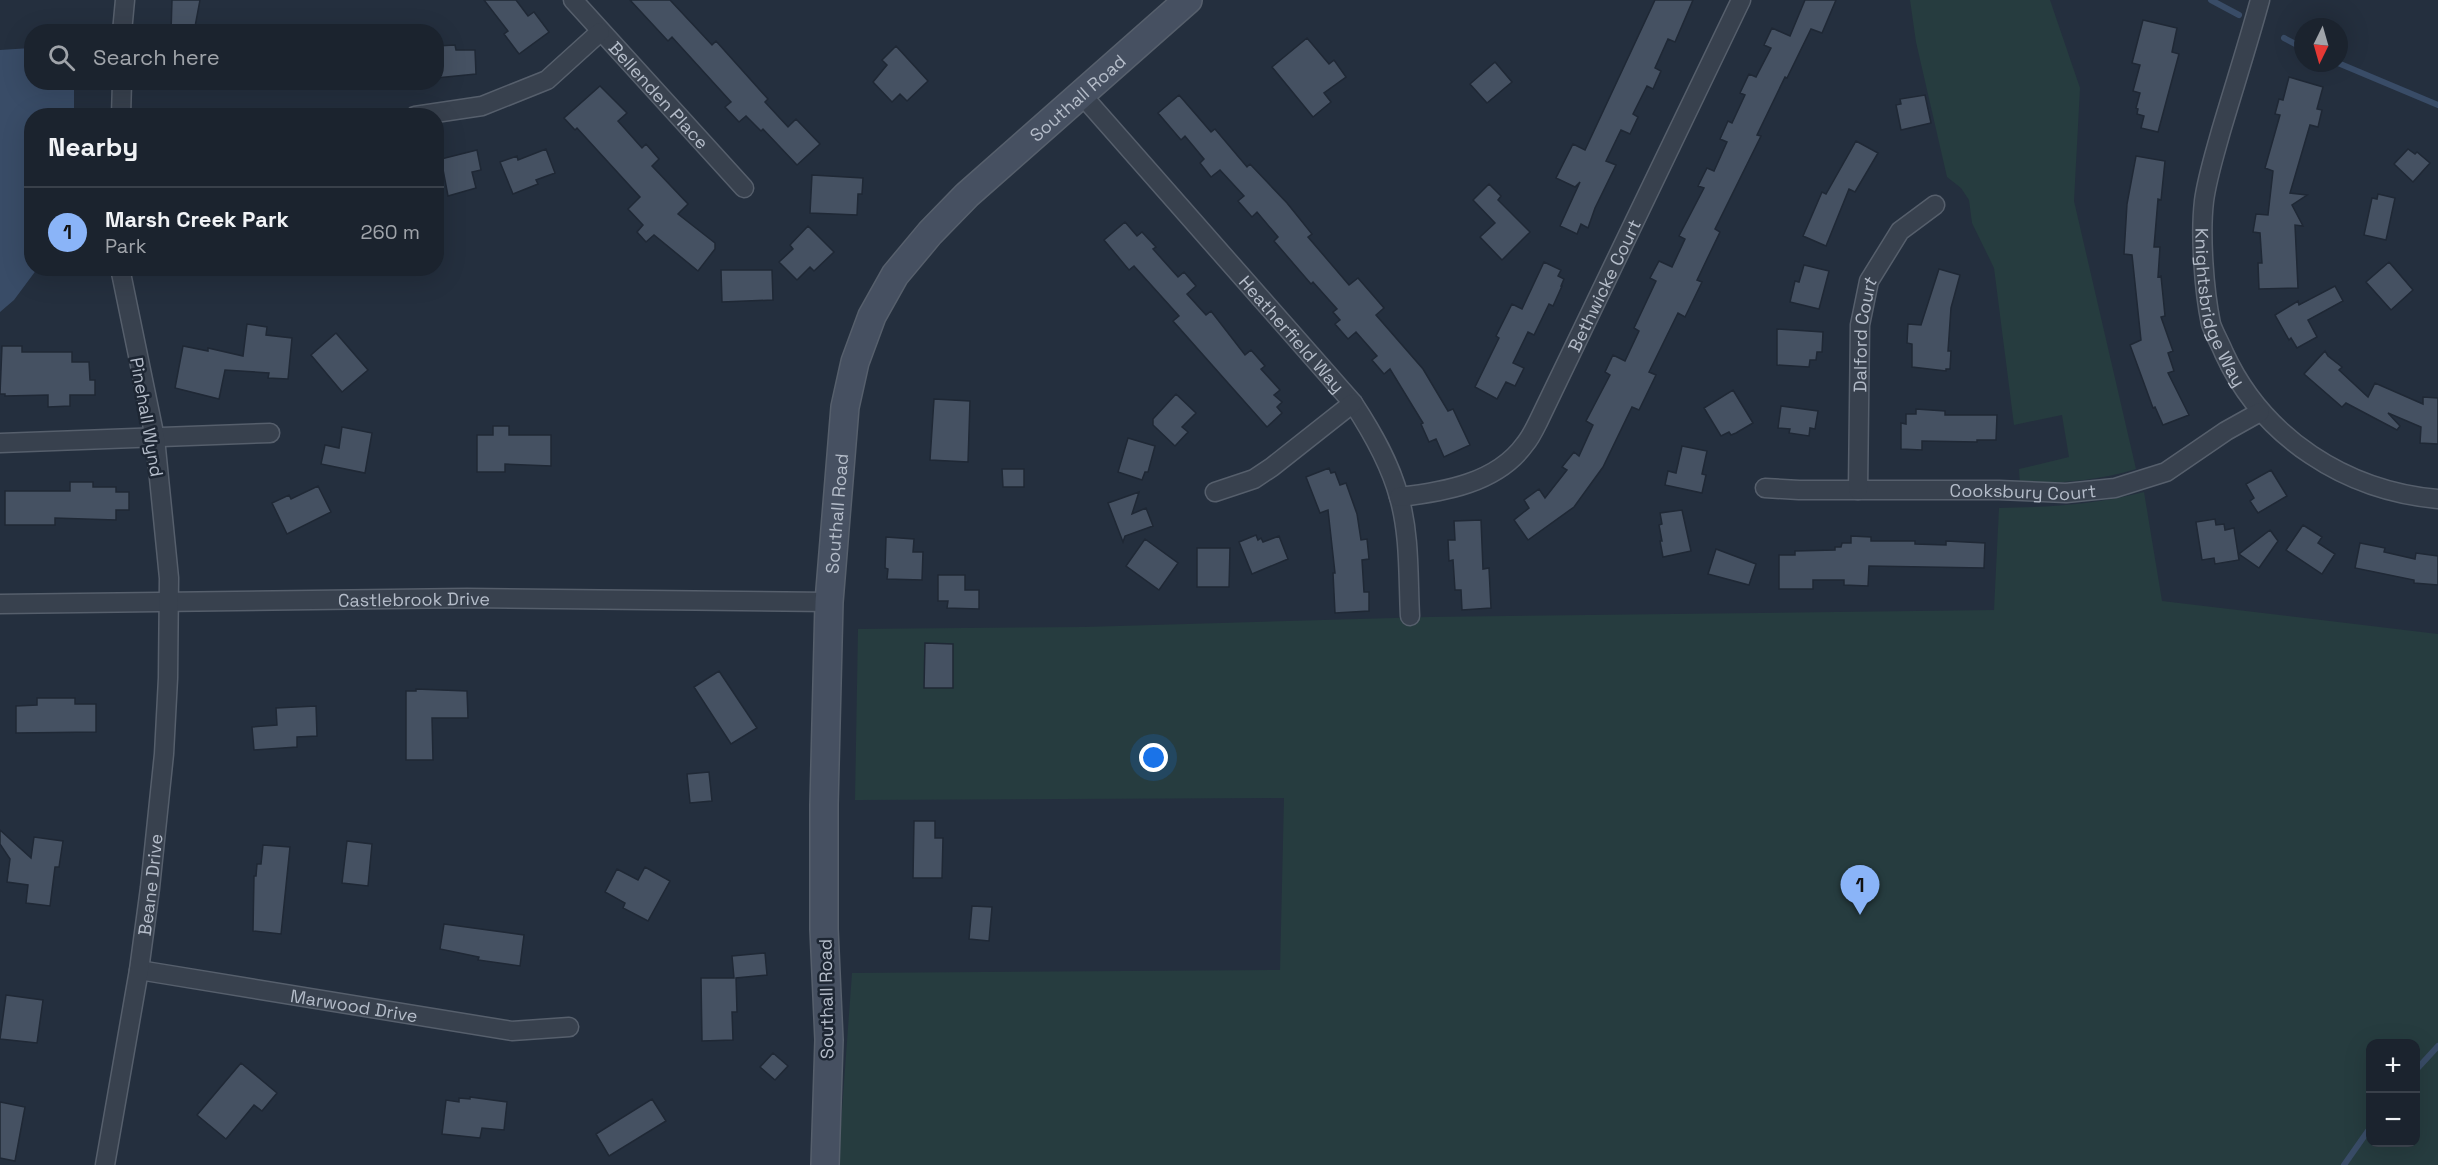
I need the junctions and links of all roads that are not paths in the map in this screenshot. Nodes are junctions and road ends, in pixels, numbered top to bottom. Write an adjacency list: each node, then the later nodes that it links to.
1 (125, 0): 6 (street)
2 (573, 0): 7 (street, Bellenden Place)
3 (1188, 0): 9 (street, Southall Road)
4 (1741, 0): 23 (street, Bethwicke Court)
5 (2260, 0): 16 (street, Knightsbridge Way)
6 (123, 24)
7 (600, 32): 11 (street); 12 (street, Bellenden Place)
8 (122, 90): 10 (street)
9 (1082, 94): 15 (street, Heatherfield Way); 25 (street, Southall Road)
10 (121, 108)
11 (444, 112)
12 (744, 188)
13 (1935, 205): 21 (street, Dalford Court)
14 (122, 276): 18 (street, Pinehall Wynd)
15 (1353, 403): 22 (street); 23 (street, Heatherfield Way)
16 (2260, 412): 21 (street, Cooksbury Court); 24 (street, Knightsbridge Way)
17 (270, 433): 18 (street)
18 (155, 438): 19 (street); 26 (street, Pinehall Wynd)
19 (0, 443)
20 (1765, 488): 21 (street, Cooksbury Court)
21 (1858, 490)
22 (1215, 492)
23 (1399, 497): 28 (street, Heatherfield Way)
24 (2438, 499)
25 (829, 602): 26 (street, Castlebrook Drive); 32 (street, Southall Road)
26 (169, 603): 27 (street, Castlebrook Drive); 29 (street, Beane Drive)
27 (0, 604)
28 (1410, 616)
29 (139, 970): 30 (street, Marwood Drive); 31 (street, Beane Drive)
30 (569, 1027)
31 (105, 1165)
32 (825, 1165)

